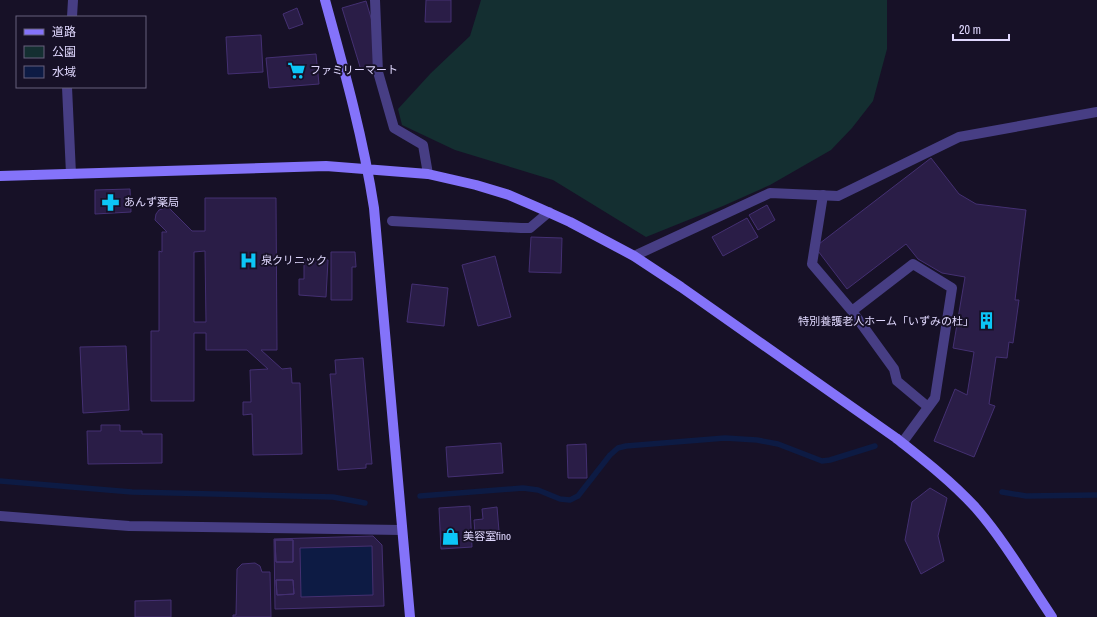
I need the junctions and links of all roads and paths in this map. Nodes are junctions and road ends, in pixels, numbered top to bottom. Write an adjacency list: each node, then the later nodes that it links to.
1 (73, 0): 4 (street)
2 (325, 0): 7 (street)
3 (375, 0): 9 (street)
4 (72, 16)
5 (67, 88): 8 (street)
6 (1097, 112): 11 (street)
7 (368, 168): 8 (street); 9 (street); 19 (street)
8 (71, 174): 10 (street)
9 (428, 174): 12 (street)
10 (0, 176)
11 (823, 195): 14 (street); 15 (street)
12 (549, 212): 13 (street); 14 (street)
13 (392, 221)
14 (634, 256): 17 (street)
15 (852, 312): 16 (street); 16 (street)
16 (928, 407): 17 (street)
17 (902, 443): 21 (street)
18 (0, 516): 19 (street)
19 (402, 530): 20 (street)
20 (410, 617)
21 (1052, 617)

